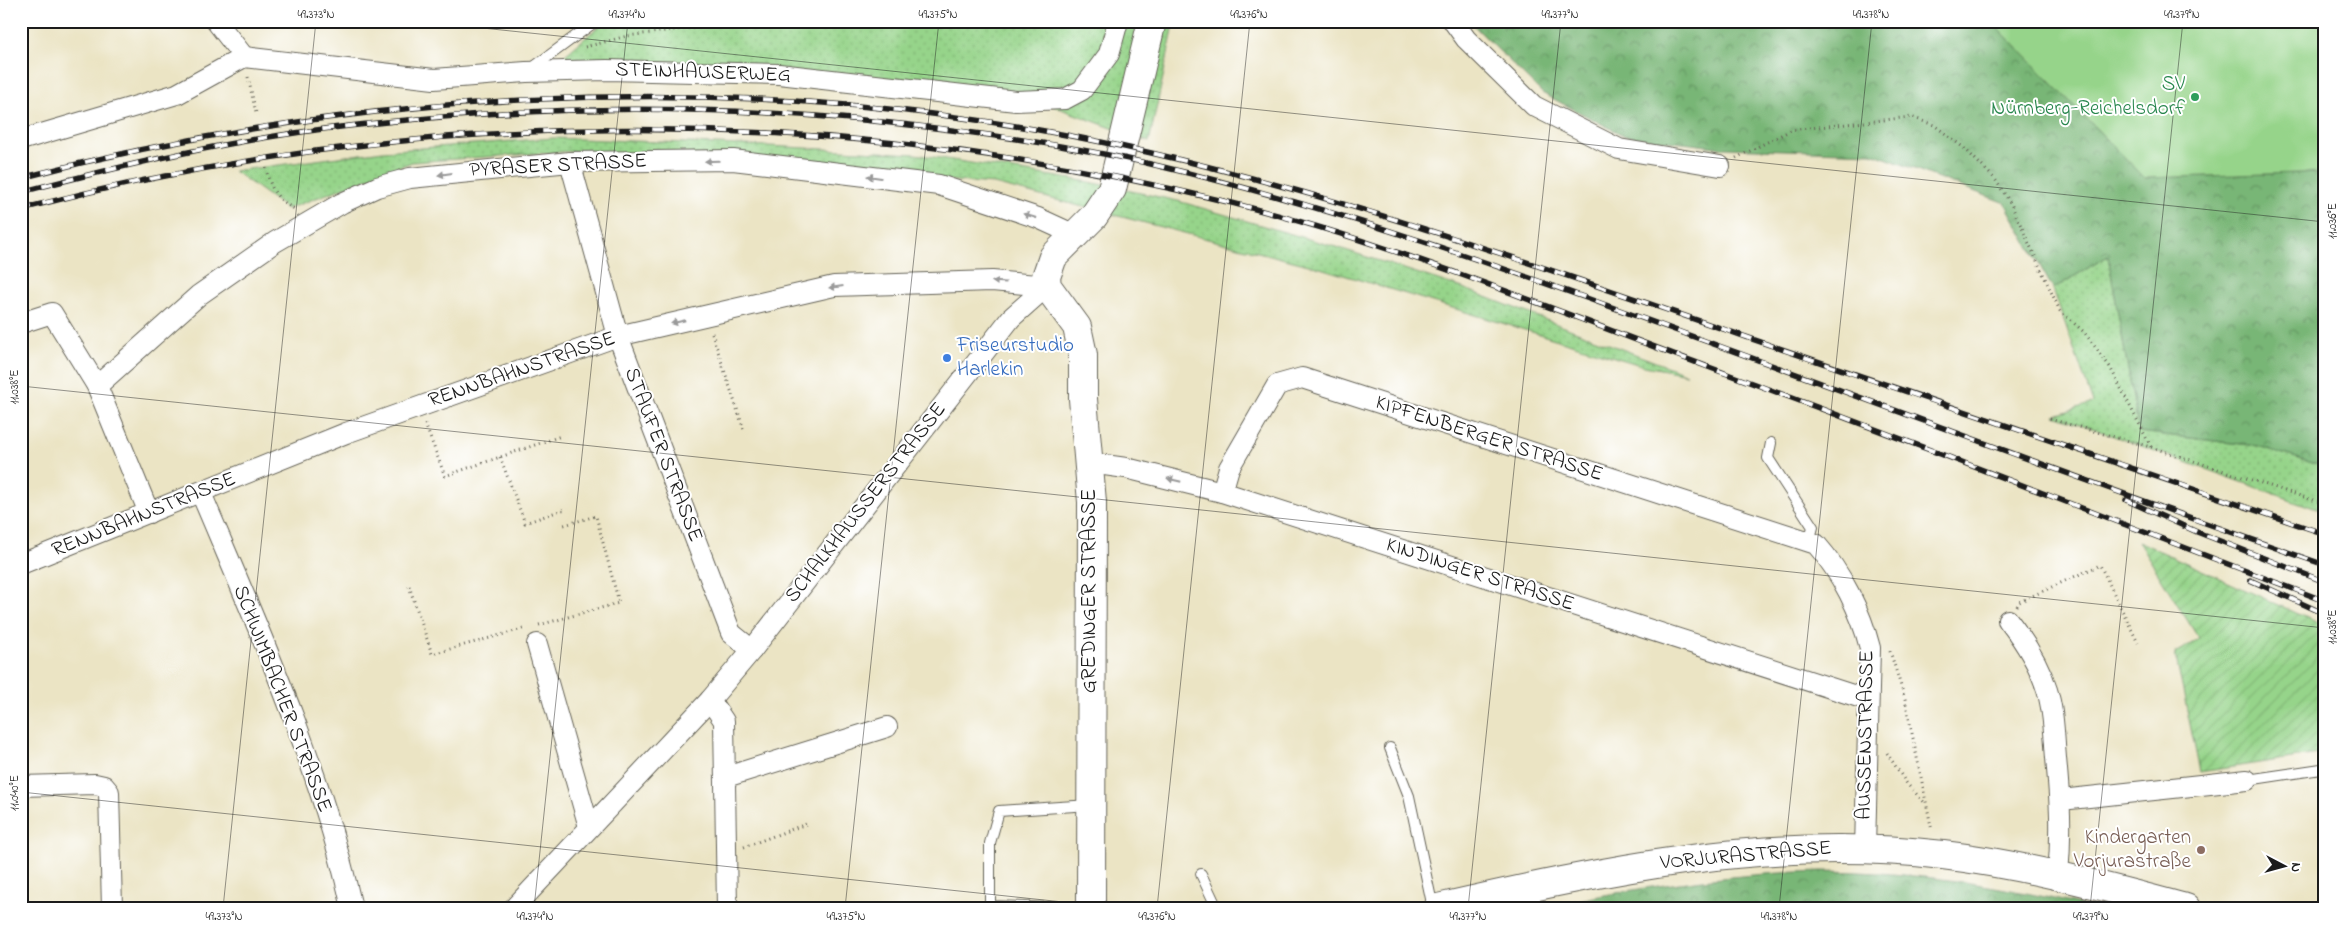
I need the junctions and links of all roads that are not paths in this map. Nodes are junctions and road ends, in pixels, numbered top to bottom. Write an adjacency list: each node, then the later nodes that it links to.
1 (216, 21): 6 (street)
2 (596, 21): 7 (lane)
3 (1118, 21): 7 (street, STEINHAUSERWEG)
4 (1152, 21): 11 (main road)
5 (1453, 21): 10 (street)
6 (244, 57): 7 (street, STEINHAUSERWEG); 8 (street)
7 (526, 72)
8 (21, 140)
9 (570, 162): 11 (street, PYRASER STRASSE, one-way to 9); 14 (street, STAUFER STRASSE); 15 (street, PYRASER STRASSE, one-way to 15)
10 (1720, 166)
11 (1075, 235): 12 (main road)
12 (1047, 286): 14 (street, RENNBAHNSTRASSE, one-way to 14); 17 (main road, GREDINGER STRASSE); 25 (street, SCHALKHAUSSERSTRASSE)
13 (21, 323): 15 (street)
14 (618, 336): 19 (street, RENNBAHNSTRASSE); 25 (street, STAUFER STRASSE)
15 (97, 386): 20 (street)
16 (1771, 442): 21 (lane)
17 (1090, 462): 18 (street, KINDINGER STRASSE, one-way to 17); 35 (main road, GREDINGER STRASSE)
18 (1222, 492): 21 (street, KIPFENBERGER STRASSE); 27 (street, KINDINGER STRASSE)
19 (201, 493): 20 (street, RENNBAHNSTRASSE); 41 (street, SCHWIMBACHER STRASSE)
20 (149, 513): 22 (street, RENNBAHNSTRASSE)
21 (1812, 543): 27 (street, AUSSENSTRASSE)
22 (21, 564)
23 (2008, 620): 34 (street)
24 (537, 644): 36 (street)
25 (752, 650): 26 (street, SCHALKHAUSSERSTRASSE)
26 (710, 700): 31 (street); 36 (street, SCHALKHAUSSERSTRASSE)
27 (1868, 700): 37 (street, AUSSENSTRASSE)
28 (887, 727): 31 (street)
29 (1390, 748): 47 (lane)
30 (2325, 774): 32 (lane)
31 (726, 777): 43 (street)
32 (2247, 780): 34 (street)
33 (21, 786): 40 (street)
34 (2061, 800): 39 (street)
35 (1091, 805): 44 (lane); 45 (main road, GREDINGER STRASSE)
36 (589, 826): 42 (street, SCHALKHAUSSERSTRASSE)
37 (1865, 849): 39 (main road, VORJURASTRASSE); 48 (main road, VORJURASTRASSE)
38 (1201, 874): 46 (lane)
39 (2058, 875): 49 (main road, VORJURASTRASSE)
40 (112, 908)
41 (352, 908)
42 (514, 908)
43 (727, 908)
44 (1061, 908)
45 (1091, 908)
46 (1217, 908)
47 (1433, 908)
48 (1438, 908)
49 (2186, 908)

